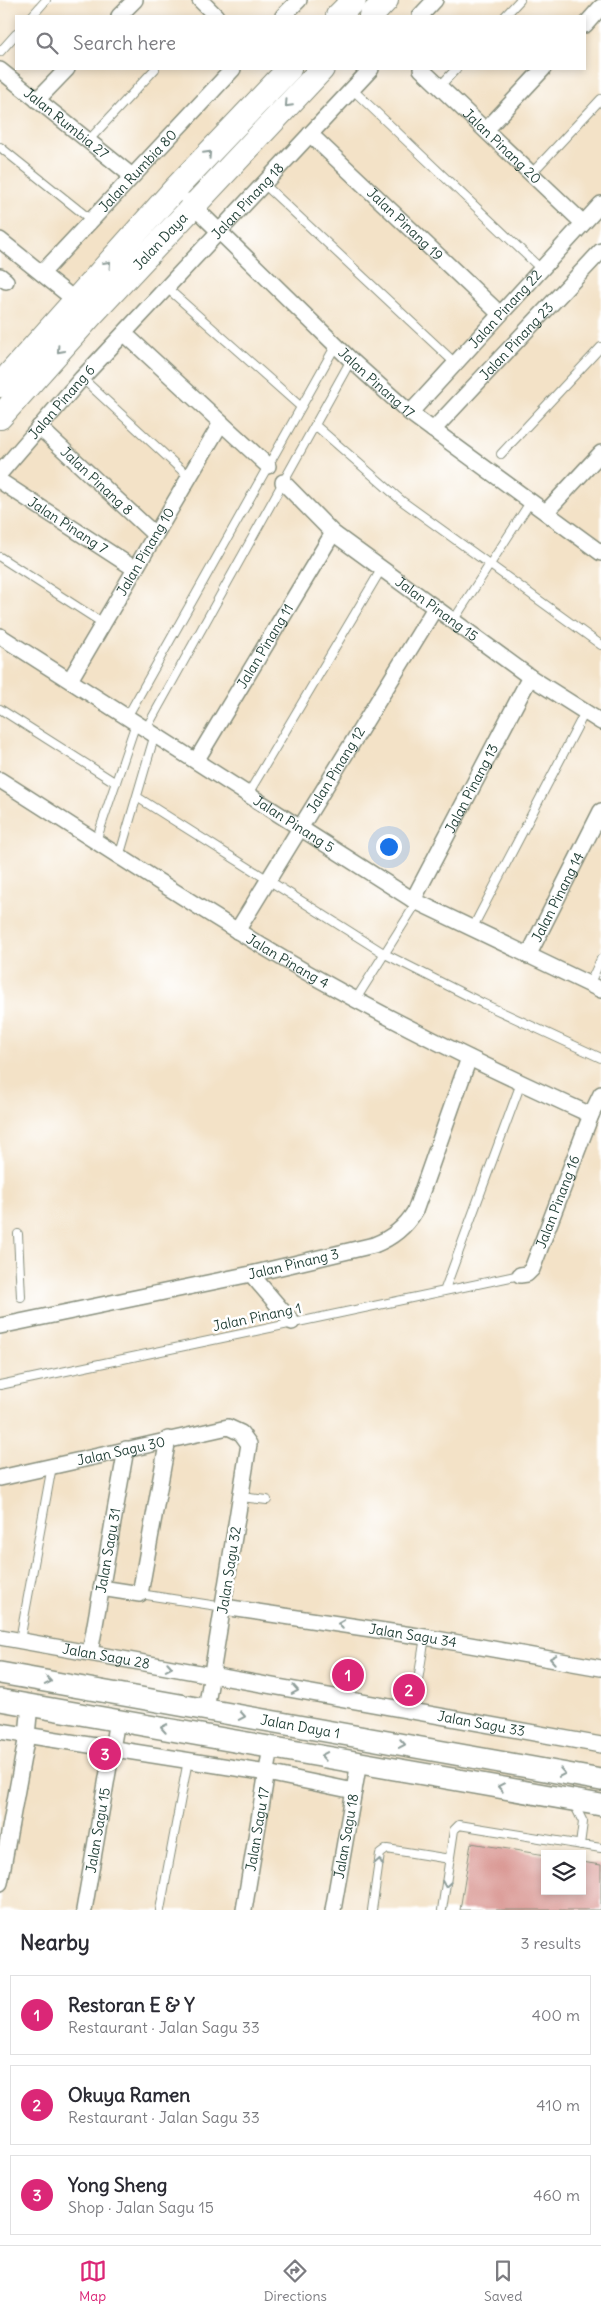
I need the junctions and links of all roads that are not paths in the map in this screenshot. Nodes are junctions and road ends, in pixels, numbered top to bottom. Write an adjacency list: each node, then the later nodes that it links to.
1 (46, 0): 8 (lane)
2 (135, 0): 9 (street)
3 (354, 0): 10 (main road)
4 (386, 0): 11 (main road)
5 (435, 0): 12 (street)
6 (520, 0): 13 (lane)
7 (601, 7): 14 (street)
8 (33, 15)
9 (120, 15)
10 (339, 15)
11 (372, 15)
12 (421, 15)
13 (506, 15)
14 (586, 24)
15 (15, 35): 16 (lane)
16 (0, 52)
17 (0, 70): 30 (street, Jalan Rumbia 27)
18 (66, 70): 30 (street)
19 (154, 70): 33 (lane)
20 (232, 70): 36 (street, Jalan Rumbia 80)
21 (288, 70): 38 (main road, Jalan Daya, one-way to 21)
22 (321, 70): 40 (main road, Jalan Daya, one-way to 40)
23 (370, 70): 28 (street, Jalan Pinang 18)
24 (423, 70): 27 (street, Jalan Pinang 20)
25 (455, 70): 27 (lane)
26 (542, 70): 31 (street)
27 (440, 86): 31 (street, Jalan Pinang 20)
28 (352, 89): 32 (street, Jalan Pinang 18); 46 (lane)
29 (601, 99): 35 (lane)
30 (37, 100): 33 (street, Jalan Rumbia 27)
31 (486, 130): 35 (street, Jalan Pinang 20)
32 (310, 134): 37 (street, Jalan Pinang 18); 50 (street, Jalan Pinang 19)
33 (88, 141): 36 (street, Jalan Rumbia 27)
34 (0, 147): 41 (lane)
35 (532, 174): 42 (street, Jalan Pinang 20)
36 (132, 176): 41 (street, Jalan Rumbia 80)
37 (264, 184): 43 (street, Jalan Pinang 18); 55 (lane)
38 (175, 189): 40 (street, Jalan Pinang 17); 49 (main road, Jalan Daya, one-way to 38)
39 (601, 204): 42 (street, Jalan Pinang 22)
40 (192, 206): 43 (street, Jalan Pinang 17); 49 (main road, Jalan Daya)
41 (91, 220): 47 (street, Jalan Rumbia 80)
42 (583, 224): 46 (street, Jalan Pinang 22)
43 (219, 232): 48 (street, Jalan Pinang 18); 52 (street, Jalan Pinang 17)
44 (0, 240): 47 (street)
45 (601, 251): 64 (street, Jalan Pinang 23)
46 (541, 269): 50 (street, Jalan Pinang 22)
47 (42, 273): 49 (street)
48 (167, 288): 51 (street, Jalan Pinang 18); 58 (lane)
49 (84, 307): 57 (main road, Jalan Daya); 60 (main road, Jalan Daya, one-way to 60)
50 (500, 314): 55 (street, Jalan Pinang 22)
51 (125, 334): 56 (street, Jalan Pinang 6); 61 (street)
52 (336, 345): 54 (street, Jalan Pinang 17); 58 (lane)
53 (601, 347): 66 (lane)
54 (350, 360): 59 (street, Jalan Pinang 17); 62 (lane)
55 (455, 363): 59 (street, Jalan Pinang 22)
56 (82, 378): 63 (street, Jalan Pinang 6); 69 (lane)
57 (0, 386)
58 (301, 407): 67 (lane)
59 (410, 413): 64 (street, Jalan Pinang 17)
60 (0, 417)
61 (221, 423): 67 (street); 69 (street, Jalan Pinang 10)
62 (315, 425): 71 (lane); 78 (lane)
63 (39, 426): 68 (street, Jalan Pinang 6); 75 (street, Jalan Pinang 8)
64 (433, 430): 72 (street, Jalan Pinang 17)
65 (601, 453): 73 (street)
66 (501, 454)
67 (268, 466): 91 (lane)
68 (0, 473)
69 (189, 477): 75 (street, Jalan Pinang 10)
70 (0, 481): 80 (street, Jalan Pinang 7)
71 (283, 482): 74 (street, Jalan Pinang 15); 91 (lane)
72 (531, 502): 73 (street, Jalan Pinang 17); 78 (lane)
73 (546, 512): 76 (street, Jalan Pinang 17)
74 (334, 533): 79 (street, Jalan Pinang 15); 92 (street, Jalan Pinang 11)
75 (154, 534): 80 (street, Jalan Pinang 10)
76 (601, 552)
77 (0, 557): 83 (lane)
78 (490, 565): 82 (lane); 85 (lane)
79 (382, 568): 81 (street, Jalan Pinang 15); 95 (lane)
80 (135, 569): 83 (street, Jalan Pinang 10)
81 (435, 608): 82 (street, Jalan Pinang 15); 98 (street, Jalan Pinang 12)
82 (453, 621): 86 (street, Jalan Pinang 15)
83 (104, 624): 87 (street, Jalan Pinang 10)
84 (0, 636): 87 (street, Jalan Pinang 5)
85 (601, 645)
86 (530, 677): 89 (street, Jalan Pinang 15); 102 (street, Jalan Pinang 13)
87 (70, 680): 91 (street, Jalan Pinang 5)
88 (0, 709): 94 (lane)
89 (586, 712): 90 (street, Jalan Pinang 15); 103 (lane)
90 (601, 722)
91 (141, 726): 92 (street, Jalan Pinang 5); 94 (lane); 96 (lane)
92 (196, 760): 95 (street, Jalan Pinang 5)
93 (0, 780): 99 (street, Jalan Pinang 4)
94 (116, 783): 99 (lane)
95 (248, 794): 98 (street, Jalan Pinang 5)
96 (136, 797): 100 (lane); 101 (lane)
97 (601, 811): 106 (street, Jalan Pinang 14)
98 (300, 827): 101 (street, Jalan Pinang 12); 102 (street, Jalan Pinang 5)
99 (96, 842): 100 (street, Jalan Pinang 4)
100 (119, 857): 104 (street, Jalan Pinang 4)
101 (268, 880): 104 (street, Jalan Pinang 12); 105 (lane)
102 (415, 901): 103 (street, Jalan Pinang 5); 105 (lane)
103 (472, 929): 106 (street, Jalan Pinang 5)
104 (237, 931): 109 (street, Jalan Pinang 4)
105 (385, 954): 109 (lane); 111 (lane)
106 (528, 956): 108 (street, Jalan Pinang 5)
107 (601, 959): 108 (lane)
108 (595, 988)
109 (356, 999): 110 (street, Jalan Pinang 4)
110 (469, 1058): 112 (street, Jalan Pinang 4); 116 (street, Jalan Pinang 3)
111 (601, 1058)
112 (521, 1083): 114 (street, Jalan Pinang 4); 118 (lane)
113 (601, 1094): 114 (street, Jalan Pinang 16)
114 (591, 1115): 117 (street, Jalan Pinang 16)
115 (18, 1234): 119 (lane)
116 (251, 1274): 120 (street); 121 (street, Jalan Pinang 3)
117 (520, 1275): 118 (lane, Jalan Pinang 1)
118 (445, 1290): 120 (lane, Jalan Pinang 1)
119 (21, 1297)
120 (292, 1322): 122 (lane, Jalan Pinang 1)
121 (0, 1326)
122 (0, 1385)
123 (241, 1433): 124 (street, Jalan Sagu 30); 128 (street, Jalan Sagu 32)
124 (168, 1440): 125 (street, Jalan Sagu 30); 131 (street)
125 (126, 1449): 126 (street, Jalan Sagu 30); 130 (street, Jalan Sagu 31)
126 (52, 1466): 127 (street, Jalan Sagu 30); 135 (lane)
127 (0, 1478)
128 (241, 1498): 129 (lane); 132 (street, Jalan Sagu 32)
129 (267, 1500)
130 (101, 1588): 131 (street); 136 (street, Jalan Sagu 31)
131 (140, 1594): 132 (lane)
132 (224, 1607): 134 (street, Jalan Sagu 34, one-way to 132); 139 (street, Jalan Sagu 32)
133 (0, 1637): 135 (street, Jalan Sagu 28)
134 (425, 1637): 137 (street, Jalan Sagu 34, one-way to 134); 143 (lane)
135 (20, 1640): 136 (street, Jalan Sagu 28)
136 (90, 1653): 139 (street, Jalan Sagu 28, one-way to 139)
137 (601, 1668)
138 (0, 1672): 142 (main road, Jalan Daya 1, one-way to 142)
139 (212, 1675): 142 (street, Jalan Sagu 32); 143 (street, Jalan Sagu 33, one-way to 143)
140 (0, 1700): 141 (main road, Jalan Daya 1)
141 (30, 1705): 144 (main road, Jalan Daya 1); 146 (street)
142 (206, 1710): 153 (main road, Jalan Daya 1, one-way to 153)
143 (413, 1711): 147 (street, Jalan Sagu 33)
144 (117, 1720): 148 (main road, Jalan Daya 1, one-way to 144); 149 (street, Jalan Sagu 15)
145 (0, 1730): 146 (street)
146 (27, 1735): 149 (street); 160 (street)
147 (601, 1745)
148 (271, 1747): 151 (main road, Jalan Daya 1, one-way to 148); 152 (street, Jalan Sagu 17)
149 (112, 1748): 150 (street); 161 (street, Jalan Sagu 15)
150 (188, 1760): 152 (street); 162 (lane)
151 (359, 1762): 154 (street, Jalan Sagu 18); 155 (main road, Jalan Daya 1, one-way to 151)
152 (267, 1772): 154 (street); 163 (street, Jalan Sagu 17)
153 (601, 1780)
154 (354, 1791): 164 (street, Jalan Sagu 18)
155 (571, 1799): 156 (main road, Jalan Daya 1); 157 (lane)
156 (601, 1804)
157 (580, 1845): 158 (lane); 159 (lane)
158 (601, 1848)
159 (450, 1859): 165 (lane, one-way to 159); 166 (lane, one-way to 166)
160 (0, 1883)
161 (84, 1910)
162 (160, 1910)
163 (244, 1910)
164 (333, 1910)
165 (372, 1910)
166 (442, 1910)

